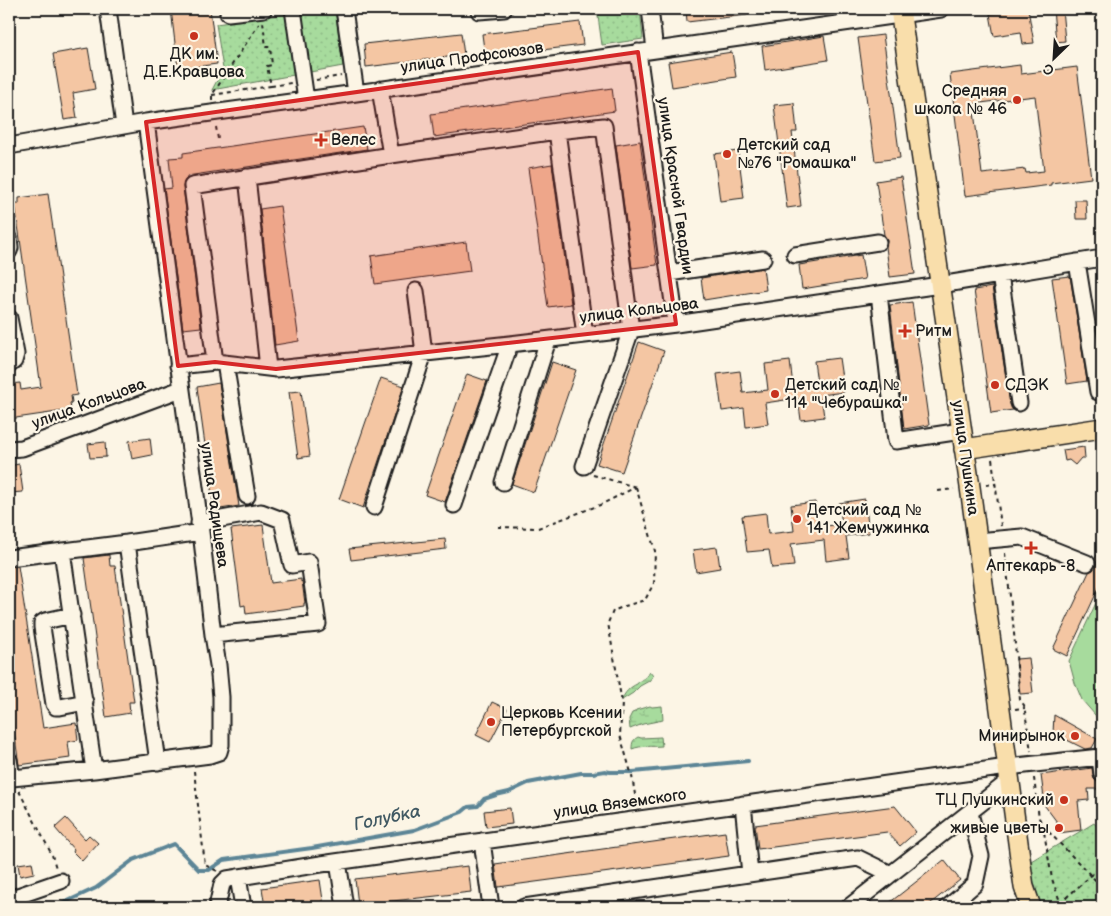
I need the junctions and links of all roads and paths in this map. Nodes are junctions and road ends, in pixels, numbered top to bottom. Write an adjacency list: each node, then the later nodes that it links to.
1 (108, 9): 19 (street)
2 (264, 9): 10 (street)
3 (292, 9): 16 (street)
4 (344, 9): 14 (street)
5 (504, 9): 8 (street)
6 (650, 9): 11 (street)
7 (941, 9): 9 (street, улица Профсоюзов)
8 (479, 11)
9 (901, 12): 11 (street, улица Профсоюзов); 34 (main road, улица Пушкина)
10 (228, 13)
11 (655, 50): 12 (street, улица Профсоюзов)
12 (638, 52): 13 (street, улица Профсоюзов); 32 (street, улица Красной Гвардии)
13 (380, 89): 14 (street, улица Профсоюзов); 23 (street)
14 (356, 93): 16 (street, улица Профсоюзов)
15 (212, 95): 15 (path); 17 (path)
16 (306, 100): 17 (street, улица Профсоюзов)
17 (214, 113): 18 (street, улица Профсоюзов); 21 (path)
18 (146, 122): 19 (street, улица Профсоюзов); 46 (street, улица Радищева)
19 (124, 126): 22 (street, улица Профсоюзов)
20 (557, 131): 23 (street); 39 (street); 40 (street)
21 (218, 139)
22 (9, 146)
23 (391, 155): 24 (street)
24 (247, 178): 44 (street); 47 (street)
25 (9, 238): 27 (street)
26 (878, 242): 28 (street)
27 (9, 251)
28 (795, 255)
29 (1102, 258): 31 (street, улица Кольцова)
30 (762, 259): 32 (street)
31 (1077, 262): 33 (street, улица Кольцова); 49 (street)
32 (669, 273): 38 (street, улица Красной Гвардии)
33 (1000, 275): 34 (street, улица Кольцова); 50 (street)
34 (940, 285): 36 (street, улица Кольцова); 52 (main road, улица Пушкина)
35 (416, 291): 43 (street)
36 (879, 294): 38 (street, улица Кольцова); 52 (street)
37 (9, 318): 45 (street)
38 (676, 324): 39 (street, улица Кольцова)
39 (631, 330): 40 (street, улица Кольцова); 54 (street)
40 (585, 335): 41 (street, улица Кольцова)
41 (548, 340): 42 (street, улица Кольцова); 55 (street)
42 (510, 344): 43 (street, улица Кольцова); 58 (street)
43 (424, 353): 47 (street, улица Кольцова); 59 (street)
44 (220, 362): 46 (street, улица Кольцова); 47 (street, улица Кольцова); 57 (street)
45 (9, 365)
46 (178, 366): 48 (street, улица Радищева)
47 (268, 368)
48 (181, 390): 53 (street, улица Кольцова); 60 (street, улица Радищева)
49 (1098, 392)
50 (1019, 404)
51 (1102, 428): 52 (main road)
52 (962, 440): 62 (main road, улица Пушкина)
53 (9, 449)
54 (587, 470): 56 (path)
55 (503, 482)
56 (636, 487): 61 (path); 81 (path)
57 (247, 496)
58 (454, 505)
59 (374, 507)
60 (200, 527): 63 (street); 69 (street, улица Радищева); 69 (street)
61 (498, 527)
62 (977, 541): 66 (street); 76 (main road, улица Пушкина)
63 (127, 543): 64 (street); 73 (street)
64 (62, 551): 65 (street); 67 (street)
65 (9, 558)
66 (1087, 562)
67 (72, 615): 70 (street); 70 (street)
68 (1013, 622): 74 (path)
69 (213, 635): 71 (street, улица Радищева)
70 (85, 702): 75 (street)
71 (193, 757): 73 (street); 86 (path)
72 (9, 760): 78 (street)
73 (158, 762): 75 (street)
74 (1032, 764): 76 (street, улица Вяземского); 77 (street, улица Вяземского); 82 (path)
75 (94, 770): 78 (street)
76 (1008, 774): 79 (street, улица Вяземского); 80 (street); 102 (main road, улица Пушкина)
77 (1102, 774)
78 (11, 778): 91 (path)
79 (744, 804): 81 (street, улица Вяземского); 87 (street)
80 (970, 813): 88 (street); 101 (street)
81 (639, 819): 83 (street, улица Вяземского)
82 (1043, 826): 89 (path); 94 (path)
83 (482, 842): 84 (street, улица Вяземского); 98 (street)
84 (338, 862): 90 (street, улица Вяземского); 97 (street)
85 (1102, 866): 89 (path)
86 (214, 870)
87 (750, 874): 88 (street); 99 (street)
88 (891, 874): 100 (street)
89 (1091, 875): 92 (path); 94 (path)
90 (238, 877): 95 (street); 96 (street)
91 (61, 882): 93 (street)
92 (1102, 887)
93 (9, 899)
94 (1060, 903): 103 (path)
95 (216, 907)
96 (243, 907)
97 (345, 907)
98 (491, 907)
99 (524, 907)
100 (850, 907)
101 (948, 907)
102 (1031, 907)
103 (1062, 907)

